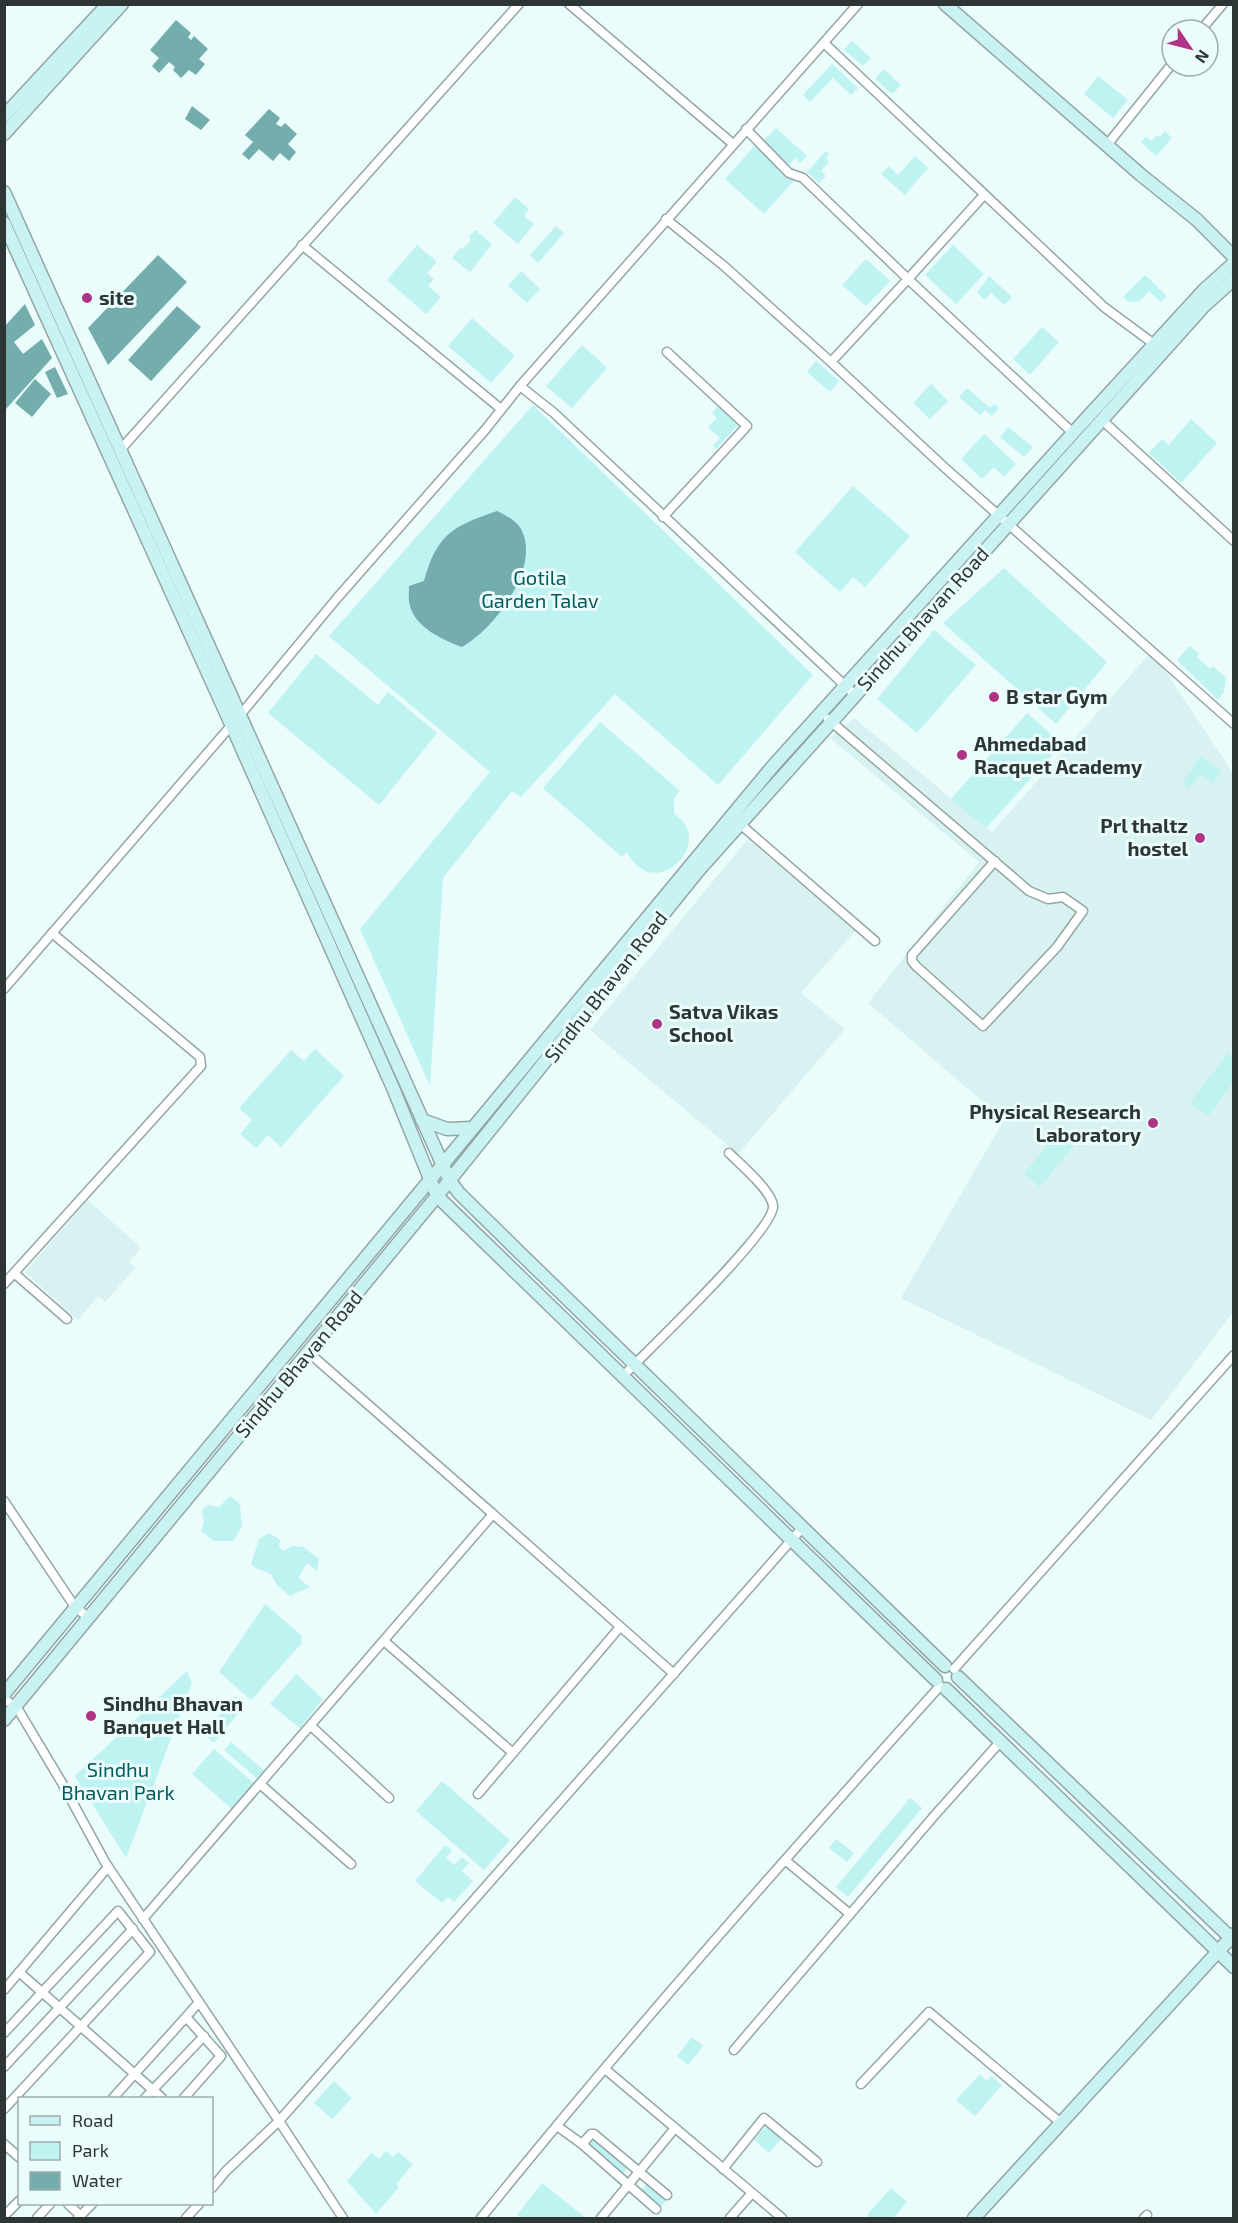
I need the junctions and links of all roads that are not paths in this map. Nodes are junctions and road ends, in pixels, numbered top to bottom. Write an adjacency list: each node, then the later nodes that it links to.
1 (108, 4): 11 (main road)
2 (122, 4): 13 (main road)
3 (519, 4): 20 (street)
4 (569, 4): 14 (street)
5 (858, 4): 9 (street)
6 (945, 4): 15 (main road)
7 (1222, 4): 8 (street)
8 (1211, 18)
9 (824, 43): 12 (street); 17 (street)
10 (1161, 78): 15 (street)
11 (4, 116)
12 (746, 129): 14 (street); 23 (street)
13 (4, 134)
14 (733, 144): 18 (street)
15 (1107, 145): 21 (main road)
16 (4, 192): 32 (main road)
17 (984, 195): 23 (street); 25 (street)
18 (666, 219): 27 (street); 28 (street)
19 (4, 223): 41 (main road)
20 (302, 245): 29 (street); 32 (street)
21 (1233, 257)
22 (1233, 263): 25 (main road, Sindhu Bhavan Road)
23 (908, 279): 27 (street); 31 (street)
24 (1233, 279): 30 (main road, Sindhu Bhavan Road)
25 (1154, 344): 31 (main road, Sindhu Bhavan Road)
26 (667, 352): 33 (street)
27 (831, 362): 34 (street)
28 (520, 386): 29 (street); 33 (street)
29 (501, 409): 39 (street)
30 (1102, 420): 34 (main road, Sindhu Bhavan Road); 35 (street)
31 (1072, 433): 34 (main road, Sindhu Bhavan Road)
32 (121, 449): 39 (main road)
33 (663, 517): 36 (street)
34 (1004, 519): 36 (main road, Sindhu Bhavan Road); 37 (main road, Sindhu Bhavan Road); 42 (street)
35 (1233, 541)
36 (845, 686): 37 (street); 38 (main road, Sindhu Bhavan Road)
37 (855, 695): 40 (main road, Sindhu Bhavan Road)
38 (820, 713): 40 (street); 49 (main road, Sindhu Bhavan Road)
39 (240, 714): 41 (street); 48 (main road)
40 (831, 722): 43 (main road, Sindhu Bhavan Road); 44 (street)
41 (231, 724): 45 (street); 52 (main road)
42 (1233, 724)
43 (740, 824): 46 (street); 53 (main road, Sindhu Bhavan Road)
44 (995, 861): 44 (street)
45 (52, 933): 47 (street); 55 (street)
46 (875, 941)
47 (4, 989)
48 (422, 1120): 49 (main road); 51 (main road)
49 (473, 1128): 51 (main road, Sindhu Bhavan Road)
50 (729, 1153): 60 (street)
51 (441, 1165): 52 (main road, Sindhu Bhavan Road); 53 (main road)
52 (430, 1179): 54 (main road); 66 (main road, Sindhu Bhavan Road)
53 (450, 1181): 54 (main road, Sindhu Bhavan Road); 60 (main road)
54 (437, 1196): 58 (main road, Sindhu Bhavan Road); 61 (main road)
55 (14, 1273): 56 (street); 57 (street)
56 (4, 1284)
57 (67, 1319)
58 (308, 1352): 63 (street); 67 (main road, Sindhu Bhavan Road)
59 (1233, 1355): 70 (street)
60 (635, 1364): 61 (street); 64 (main road)
61 (622, 1377): 65 (main road)
62 (4, 1502): 66 (street)
63 (493, 1514): 68 (street); 69 (street)
64 (803, 1527): 65 (street); 70 (main road)
65 (791, 1540): 71 (street); 72 (main road)
66 (75, 1607): 67 (street); 73 (main road, Sindhu Bhavan Road)
67 (89, 1618): 74 (main road, Sindhu Bhavan Road)
68 (620, 1627): 71 (street); 78 (street)
69 (384, 1641): 76 (street); 78 (street)
70 (952, 1671): 72 (main road); 72 (main road); 88 (main road)
71 (674, 1674): 111 (street)
72 (941, 1685): 77 (main road); 82 (street)
73 (4, 1696): 74 (street)
74 (15, 1707): 75 (main road, Sindhu Bhavan Road); 84 (street)
75 (4, 1720)
76 (311, 1726): 79 (street); 81 (street)
77 (1000, 1742): 85 (street); 89 (main road)
78 (513, 1753): 80 (street)
79 (260, 1784): 83 (street); 86 (street)
80 (478, 1794)
81 (388, 1798)
82 (785, 1860): 85 (street); 102 (street)
83 (351, 1864)
84 (108, 1867): 86 (street); 91 (street)
85 (850, 1914): 100 (street)
86 (143, 1919): 94 (street)
87 (133, 1929): 93 (street); 95 (street); 97 (street)
88 (1232, 1937): 89 (main road)
89 (1217, 1951): 90 (main road); 112 (main road)
90 (1233, 1967)
91 (20, 1972): 92 (street); 93 (street)
92 (4, 1990)
93 (42, 1993): 95 (street); 98 (street)
94 (199, 2002): 96 (street); 111 (street)
95 (58, 2007): 97 (street); 101 (street)
96 (186, 2017): 99 (street); 103 (street)
97 (80, 2026): 103 (street); 110 (street)
98 (4, 2033)
99 (204, 2036): 105 (street); 109 (street)
100 (734, 2050)
101 (4, 2067)
102 (605, 2069): 113 (street); 114 (street)
103 (135, 2075): 105 (street); 106 (street)
104 (861, 2084): 112 (street)
105 (152, 2090): 107 (street); 108 (street)
106 (114, 2097)
107 (146, 2097)
108 (161, 2097)
109 (185, 2097)
110 (4, 2109)
111 (279, 2121): 122 (street); 136 (street)
112 (1061, 2123): 133 (main road)
113 (557, 2126): 116 (street); 137 (street)
114 (675, 2128): 119 (street); 120 (street)
115 (4, 2144): 117 (street)
116 (582, 2144): 120 (street); 121 (street)
117 (18, 2156)
118 (817, 2162): 119 (street)
119 (723, 2169): 123 (street)
120 (639, 2172): 121 (street); 124 (street)
121 (628, 2185): 130 (street); 138 (street)
122 (213, 2187)
123 (752, 2193): 139 (street); 140 (street)
124 (667, 2195)
125 (18, 2202): 131 (street)
126 (49, 2205): 134 (street)
127 (69, 2205): 132 (street)
128 (91, 2205): 132 (street)
129 (198, 2205): 135 (street)
130 (656, 2209)
131 (4, 2216)
132 (80, 2217)
133 (980, 2217)
134 (37, 2218)
135 (186, 2218)
136 (343, 2218)
137 (481, 2218)
138 (601, 2218)
139 (730, 2218)
140 (782, 2218)

